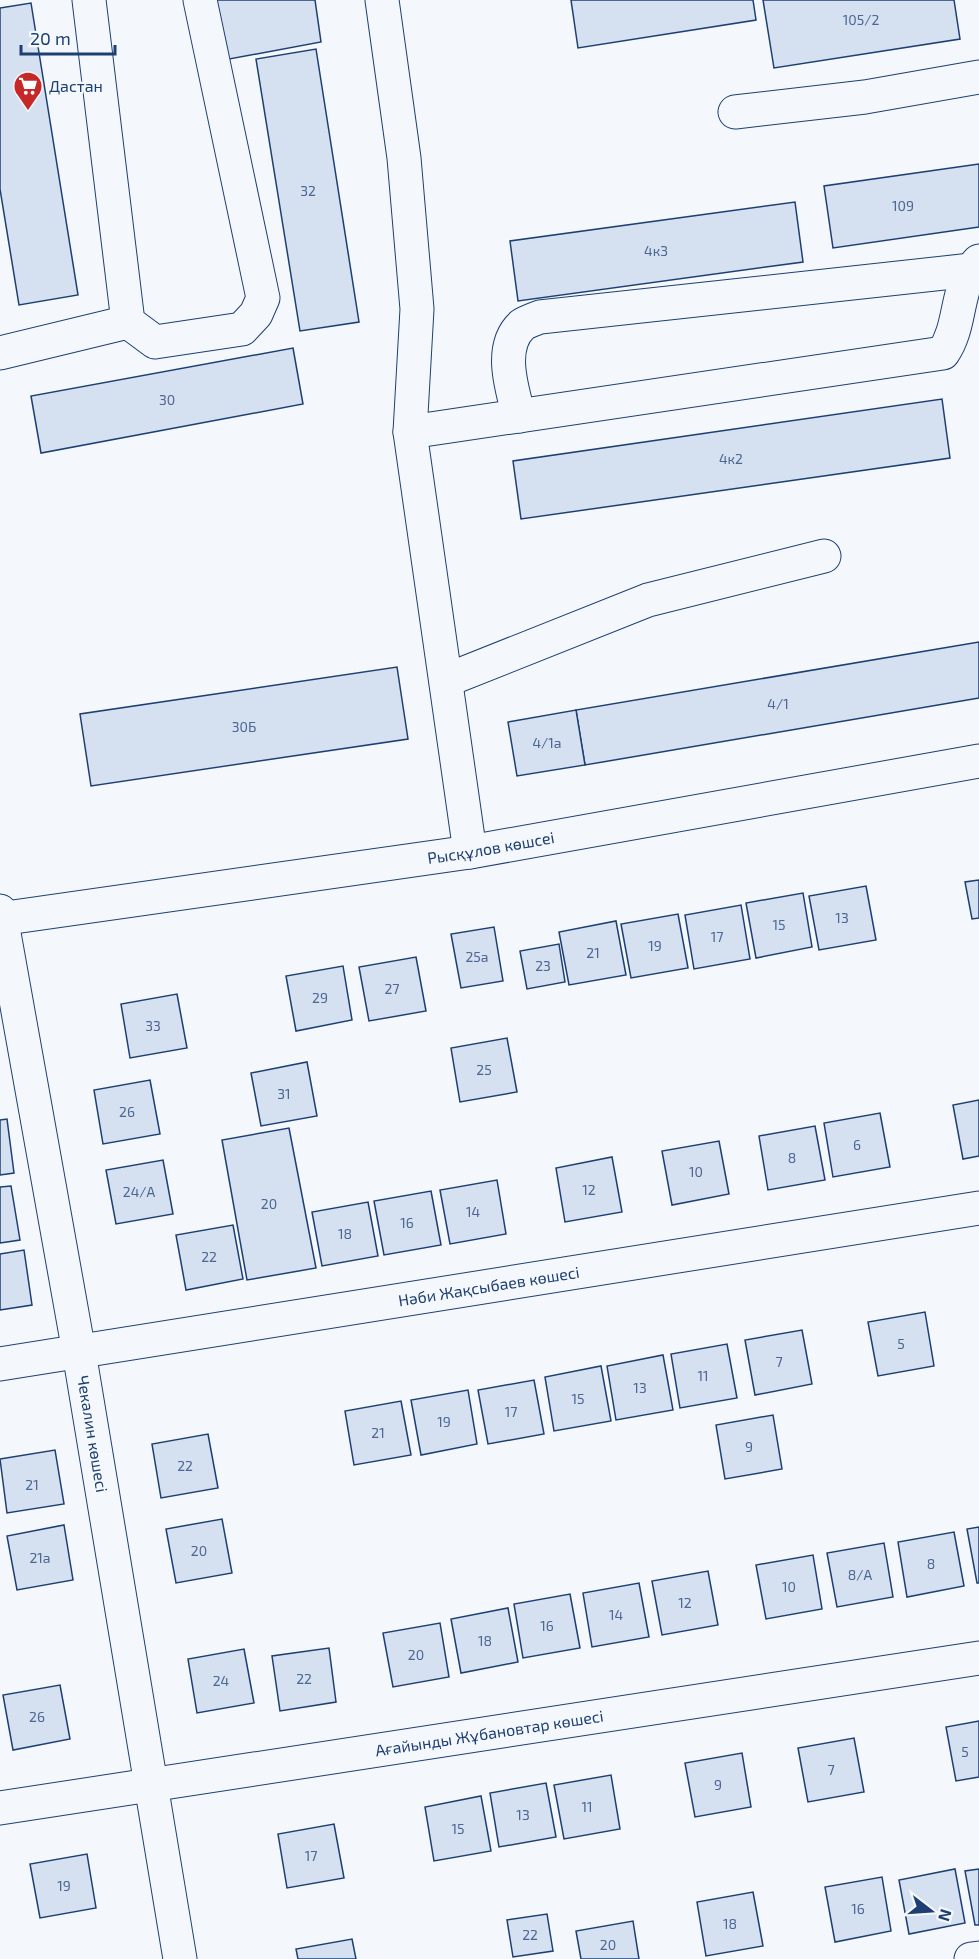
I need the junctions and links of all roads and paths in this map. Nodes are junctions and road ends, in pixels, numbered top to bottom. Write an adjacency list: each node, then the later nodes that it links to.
1 (89, 0): 7 (street)
2 (200, 0): 7 (street)
3 (382, 0): 10 (street)
4 (979, 77): 5 (street)
5 (735, 112)
6 (975, 266): 9 (street); 9 (street)
7 (128, 322): 8 (street)
8 (0, 353)
9 (519, 416): 10 (street)
10 (410, 432): 12 (street)
11 (824, 556): 12 (street)
12 (447, 680): 14 (street)
13 (979, 761): 14 (street, Рысқұлов көшсеі)
14 (470, 852): 15 (street, Рысқұлов көшсеі)
15 (0, 916): 17 (street, Чекалин көшесі)
16 (979, 1208): 17 (street, Нәби Жақсыбаев көшесі)
17 (79, 1352): 18 (street, Нәби Жақсыбаев көшесі); 20 (street, Чекалин көшесі)
18 (0, 1364)
19 (979, 1658): 20 (street, Ағайынды Жұбановтар көшесі)
20 (152, 1784): 21 (street, Ағайынды Жұбановтар көшесі); 23 (street, Чекалин көшесі)
21 (0, 1808)
22 (979, 1958): 24 (street)
23 (180, 1959)
24 (971, 1959)

